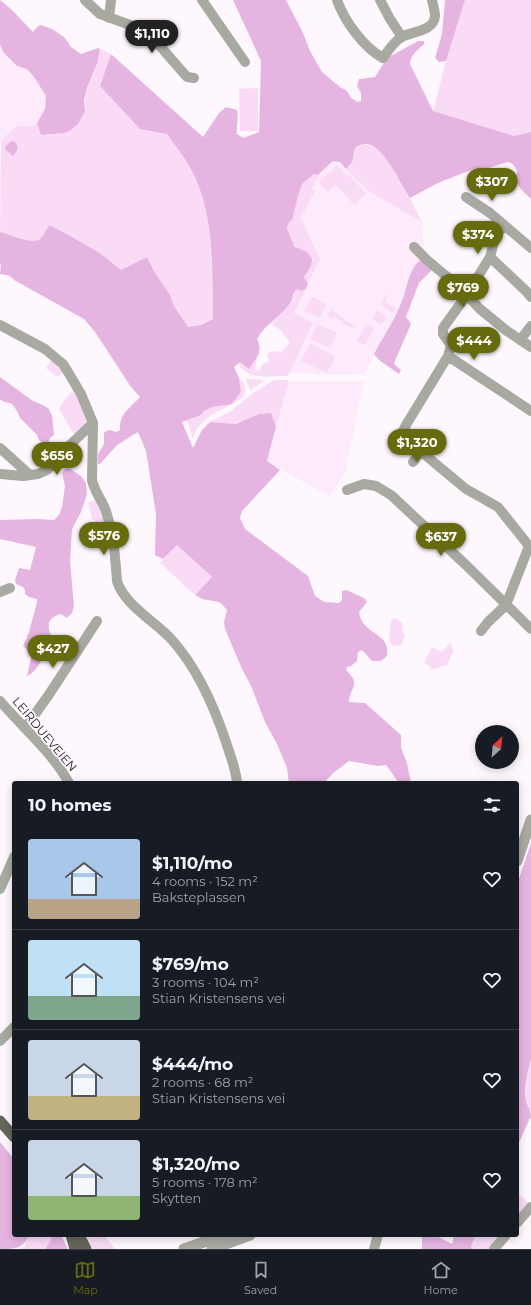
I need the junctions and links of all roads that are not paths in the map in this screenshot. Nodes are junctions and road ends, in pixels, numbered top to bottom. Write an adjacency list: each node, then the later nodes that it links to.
1 (85, 0): 7 (street)
2 (111, 0): 7 (street)
3 (202, 0): 9 (street)
4 (337, 0): 8 (street)
5 (380, 0): 8 (street)
6 (432, 0): 8 (street)
7 (109, 18): 10 (street)
8 (402, 37)
9 (246, 62)
10 (194, 78)
11 (466, 197): 12 (street)
12 (503, 226): 14 (street); 15 (street)
13 (414, 247): 16 (street)
14 (531, 248)
15 (490, 257): 16 (street); 17 (street)
16 (466, 296): 20 (street); 22 (street)
17 (531, 297)
18 (0, 325): 24 (street)
19 (531, 326): 20 (street)
20 (520, 340): 21 (street)
21 (531, 347)
22 (448, 356): 23 (street); 26 (street)
23 (531, 411)
24 (93, 423): 29 (street); 41 (street)
25 (0, 448): 29 (street)
26 (420, 452): 27 (street); 31 (street)
27 (413, 462)
28 (0, 474): 29 (street)
29 (30, 475)
30 (347, 490): 34 (street)
31 (529, 549): 34 (street)
32 (10, 588): 33 (street)
33 (0, 592)
34 (506, 605): 36 (street); 37 (street)
35 (97, 621): 39 (street)
36 (531, 629)
37 (481, 631)
38 (0, 702): 39 (street, LEIRDUEVEIEN)
39 (25, 728): 40 (street, LEIRDUEVEIEN)
40 (66, 781)
41 (237, 781)
42 (531, 820): 43 (street)
43 (519, 855)
44 (12, 862): 45 (street)
45 (0, 889)
46 (12, 1029): 47 (street)
47 (0, 1041)
48 (0, 1121): 49 (main road)
49 (12, 1135)
50 (531, 1207): 51 (street)
51 (519, 1221)
52 (72, 1237): 57 (main road)
53 (80, 1237): 58 (main road)
54 (225, 1237): 59 (street); 60 (street)
55 (377, 1237): 61 (street)
56 (504, 1237): 62 (street)
57 (75, 1249)
58 (86, 1249)
59 (184, 1249)
60 (212, 1249)
61 (374, 1249)
62 (494, 1249)

